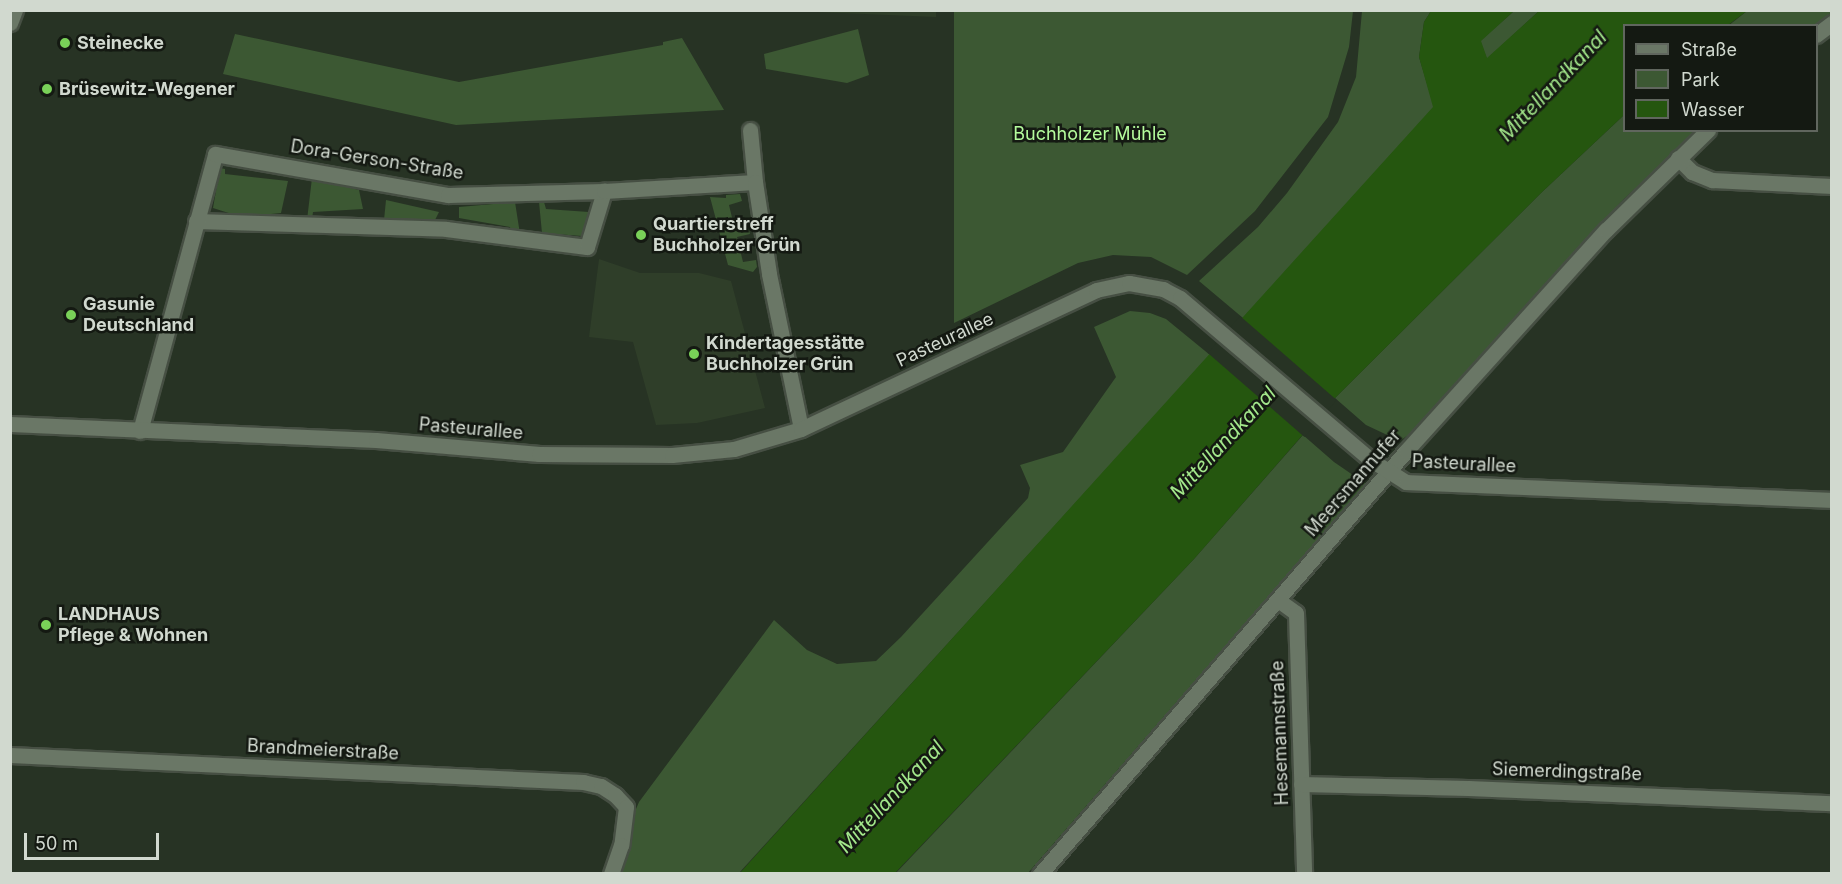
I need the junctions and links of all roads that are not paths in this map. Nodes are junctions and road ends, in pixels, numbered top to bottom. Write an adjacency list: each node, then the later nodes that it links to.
1 (15, 10): 2 (street)
2 (10, 23)
3 (1832, 23): 4 (street)
4 (1818, 34)
5 (750, 130): 8 (street)
6 (1706, 132): 7 (street, Meersmannufer)
7 (1678, 158): 9 (street); 15 (street, Meersmannufer)
8 (755, 182): 10 (street, Dora-Gerson-Straße); 13 (street)
9 (1832, 186)
10 (604, 191): 11 (street); 11 (street, Dora-Gerson-Straße)
11 (196, 221): 14 (street, Dora-Gerson-Straße)
12 (10, 424): 14 (street, Pasteurallee)
13 (801, 429): 14 (street, Pasteurallee); 15 (street, Pasteurallee)
14 (140, 430)
15 (1388, 472): 16 (street, Pasteurallee); 17 (street, Meersmannufer)
16 (1832, 500)
17 (1278, 600): 19 (street, Hesemannstraße); 22 (street, Meersmannufer)
18 (10, 755): 21 (street, Brandmeierstraße)
19 (1301, 784): 20 (street, Siemerdingstraße); 23 (street, Hesemannstraße)
20 (1832, 803)
21 (611, 873)
22 (1040, 873)
23 (1304, 873)

